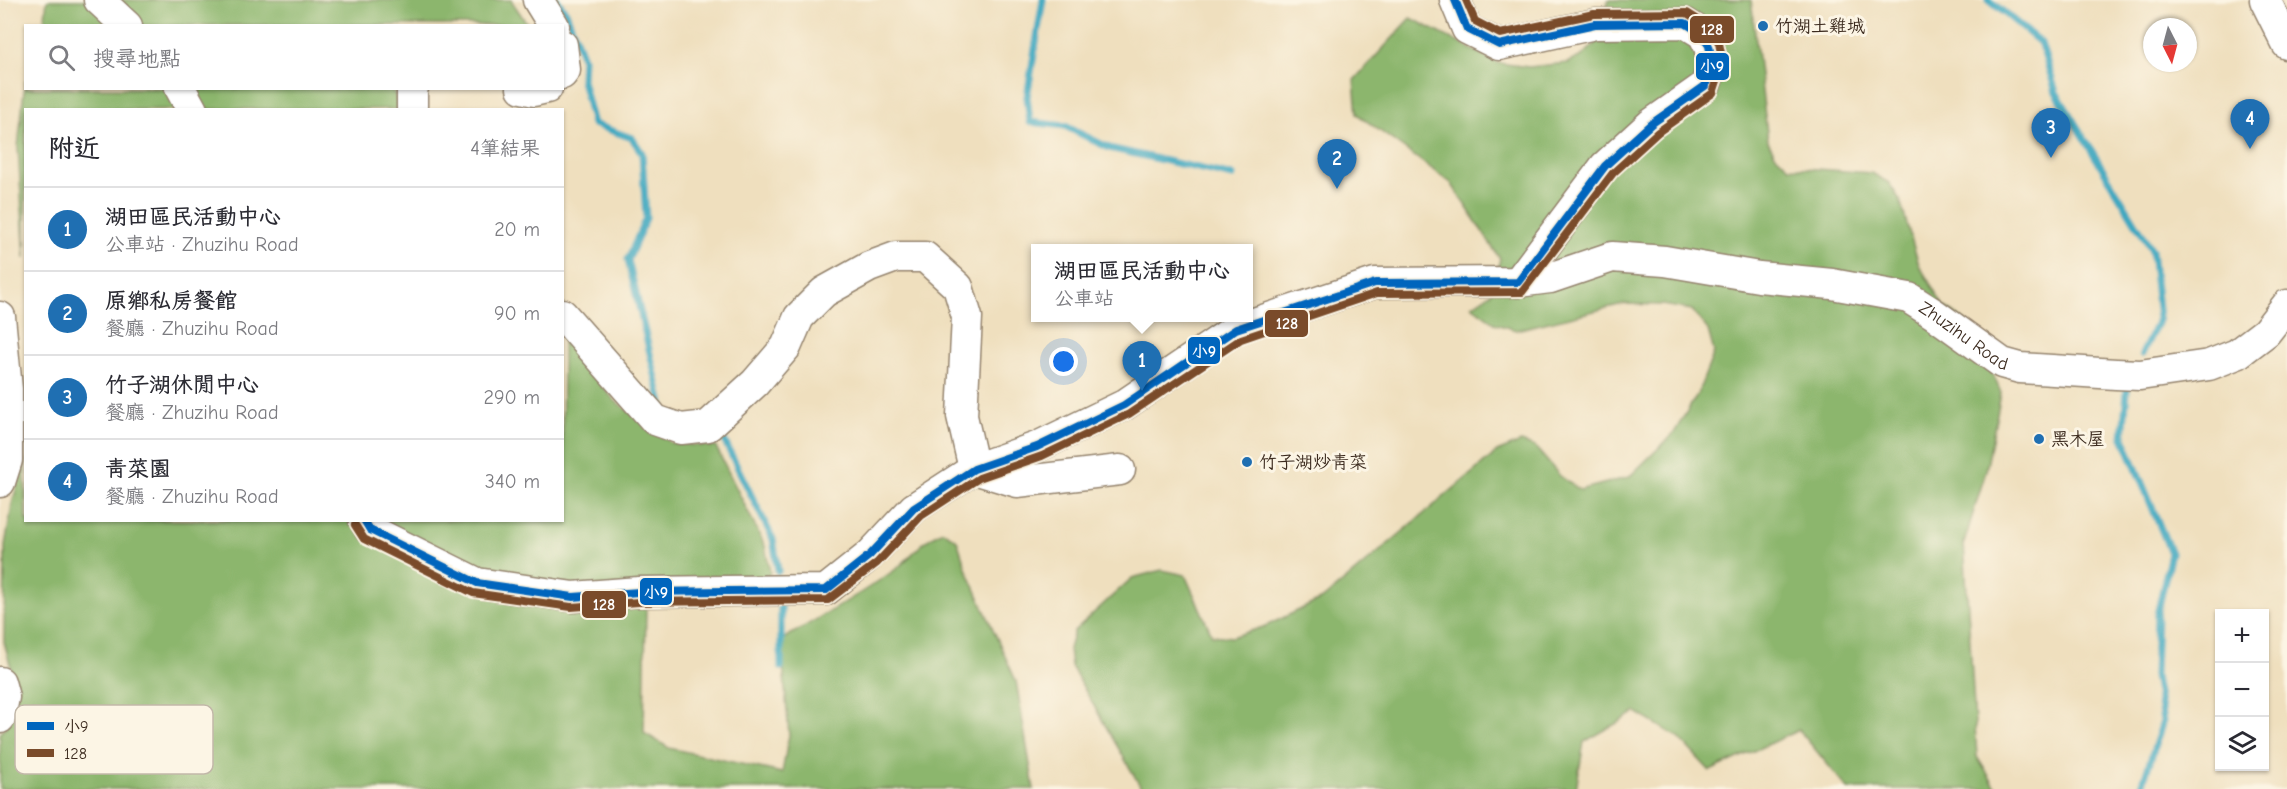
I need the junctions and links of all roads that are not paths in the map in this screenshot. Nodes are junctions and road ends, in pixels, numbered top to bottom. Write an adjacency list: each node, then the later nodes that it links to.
1 (99, 0): 5 (street)
2 (538, 0): 6 (street)
3 (1455, 0): 12 (street)
4 (2265, 0): 7 (street)
5 (125, 24)
6 (553, 24)
7 (2287, 44)
8 (181, 90): 10 (street)
9 (413, 90): 11 (street)
10 (191, 108)
11 (412, 108)
12 (1518, 282): 13 (street, Zhuzihu Road); 16 (street, Zhuzihu Road)
13 (2287, 305)
14 (564, 316): 16 (street)
15 (0, 317): 18 (street)
16 (974, 469): 17 (street); 19 (street, Zhuzihu Road)
17 (1120, 470)
18 (0, 482)
19 (365, 522)
20 (0, 682): 21 (street)
21 (0, 718)

